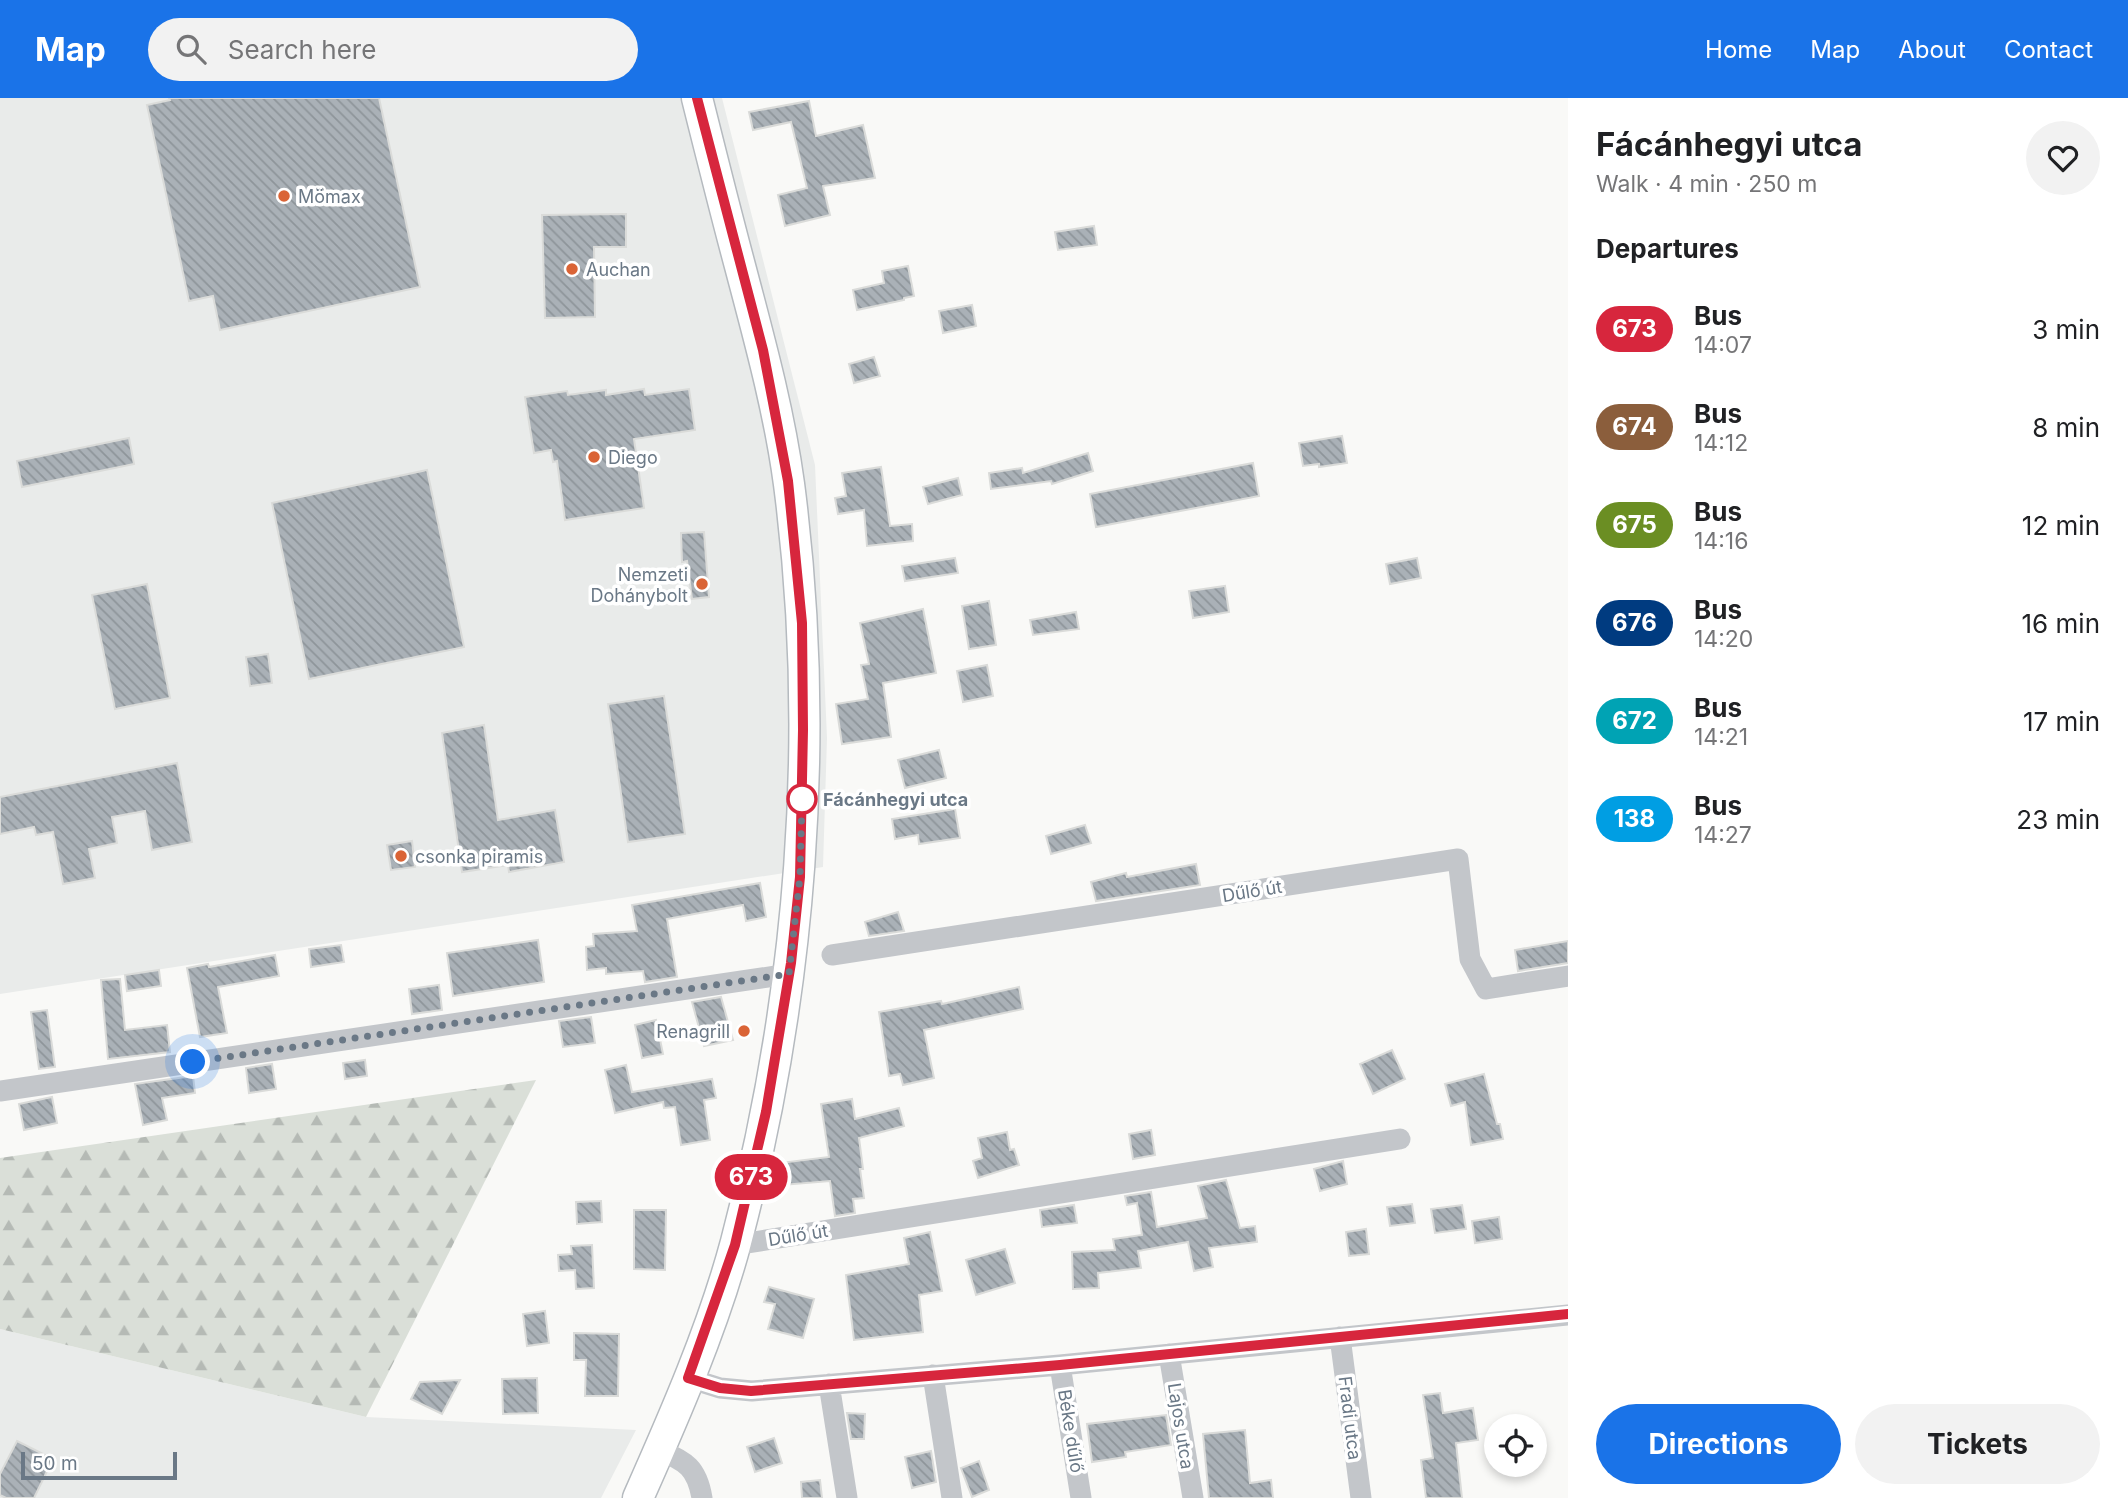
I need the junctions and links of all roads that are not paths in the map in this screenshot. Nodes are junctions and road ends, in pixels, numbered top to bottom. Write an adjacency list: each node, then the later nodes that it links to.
1 (697, 98): 3 (main road)
2 (832, 955): 4 (street, Dűlő út)
3 (789, 974): 5 (street); 7 (main road)
4 (1568, 976)
5 (0, 1091)
6 (1400, 1139): 7 (street, Dűlő út)
7 (735, 1245): 13 (main road)
8 (1568, 1314): 9 (street)
9 (1340, 1337): 10 (street); 22 (street, Fradi utca)
10 (1169, 1354): 11 (street); 21 (street, Lajos utca)
11 (1060, 1365): 12 (street); 20 (street, Béke dűlő)
12 (933, 1375): 14 (street); 19 (street)
13 (688, 1378): 14 (street); 15 (main road)
14 (829, 1384): 18 (street)
15 (659, 1450): 16 (main road); 17 (street)
16 (638, 1498)
17 (702, 1498)
18 (847, 1498)
19 (953, 1498)
20 (1081, 1498)
21 (1193, 1498)
22 (1361, 1498)

